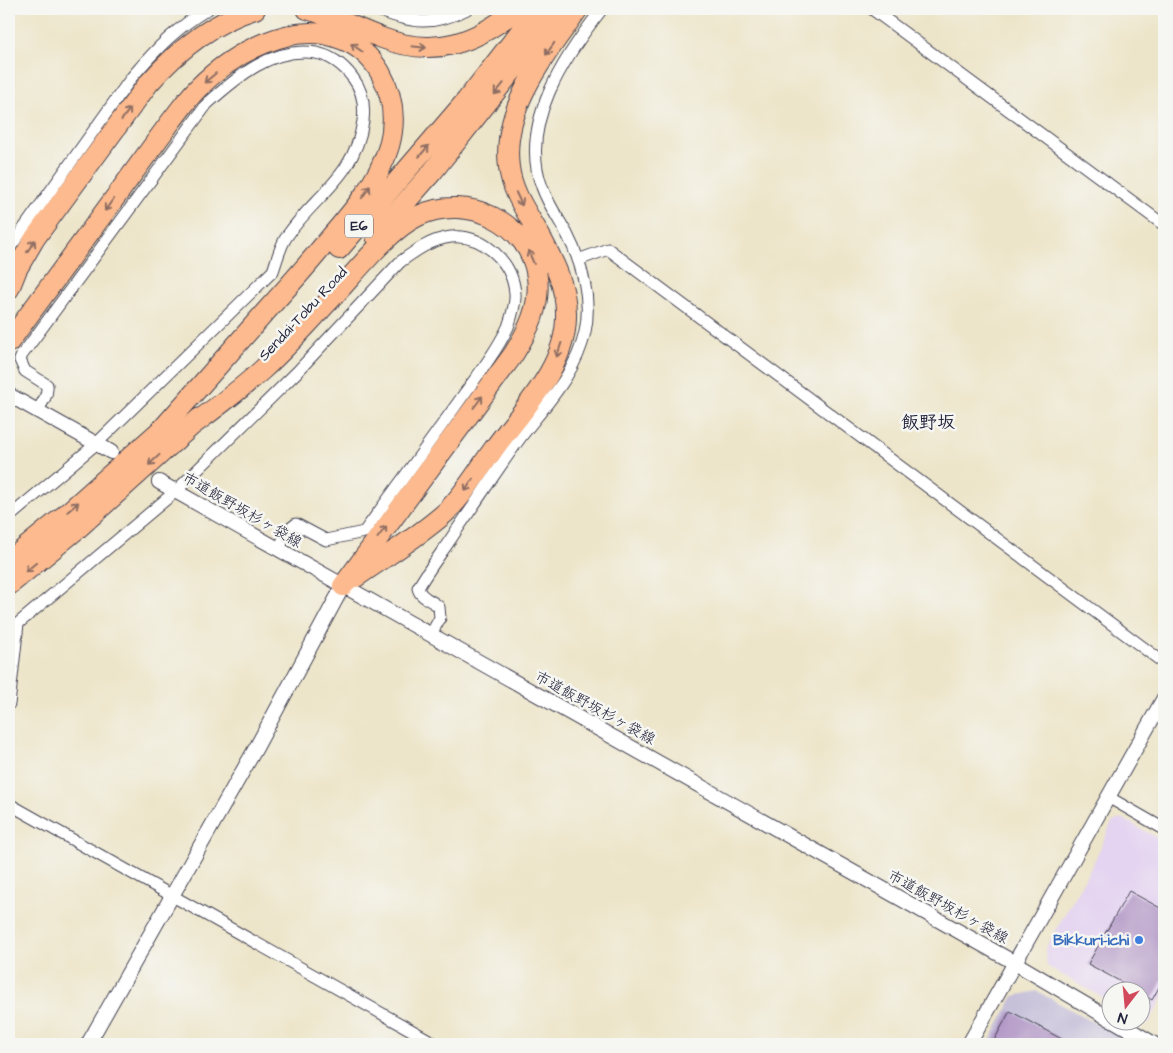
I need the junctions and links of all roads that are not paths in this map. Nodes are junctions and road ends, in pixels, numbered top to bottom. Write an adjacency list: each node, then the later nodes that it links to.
1 (208, 9): 13 (street)
2 (255, 9): 15 (highway, one-way to 2)
3 (307, 9): 6 (highway, one-way to 6)
4 (375, 9): 5 (street)
5 (467, 9)
6 (517, 9)
7 (538, 9): 20 (highway, Sendai-Tobu Road / E6, one-way to 7)
8 (561, 9): 19 (highway, Sendai-Tobu Road / E6, one-way to 19)
9 (578, 9): 29 (highway, one-way to 29)
10 (602, 9): 14 (street)
11 (872, 9): 12 (street)
12 (1164, 225)
13 (9, 249)
14 (578, 260): 31 (street); 32 (street)
15 (9, 289)
16 (9, 342): 20 (highway, one-way to 16)
17 (9, 395): 18 (street)
18 (37, 411): 21 (street); 21 (street)
19 (190, 427): 28 (highway, Sendai-Tobu Road / E6, one-way to 28); 29 (highway, one-way to 19)
20 (163, 428): 27 (highway, Sendai-Tobu Road / E6, one-way to 20)
21 (96, 444): 22 (street); 25 (street)
22 (111, 452)
23 (159, 482): 24 (street, 市道飯野坂杉ヶ袋線)
24 (176, 491): 26 (street, 市道飯野坂杉ヶ袋線); 26 (street); 30 (street)
25 (9, 517)
26 (279, 550): 29 (street, 市道飯野坂杉ヶ袋線)
27 (9, 561)
28 (9, 585)
29 (344, 586): 31 (street, 市道飯野坂杉ヶ袋線); 38 (street)
30 (13, 628): 34 (street)
31 (431, 634): 39 (street, 市道飯野坂杉ヶ袋線)
32 (1164, 663)
33 (1164, 698): 35 (street)
34 (9, 704)
35 (1108, 797): 37 (street); 39 (street)
36 (9, 804): 38 (street)
37 (1164, 829)
38 (172, 896): 42 (street); 43 (street)
39 (1015, 963): 40 (street, 市道飯野坂杉ヶ袋線); 44 (street)
40 (1100, 1013)
41 (1130, 1030): 45 (street, 市道飯野坂杉ヶ袋線)
42 (88, 1044)
43 (436, 1044)
44 (969, 1044)
45 (1154, 1044)

